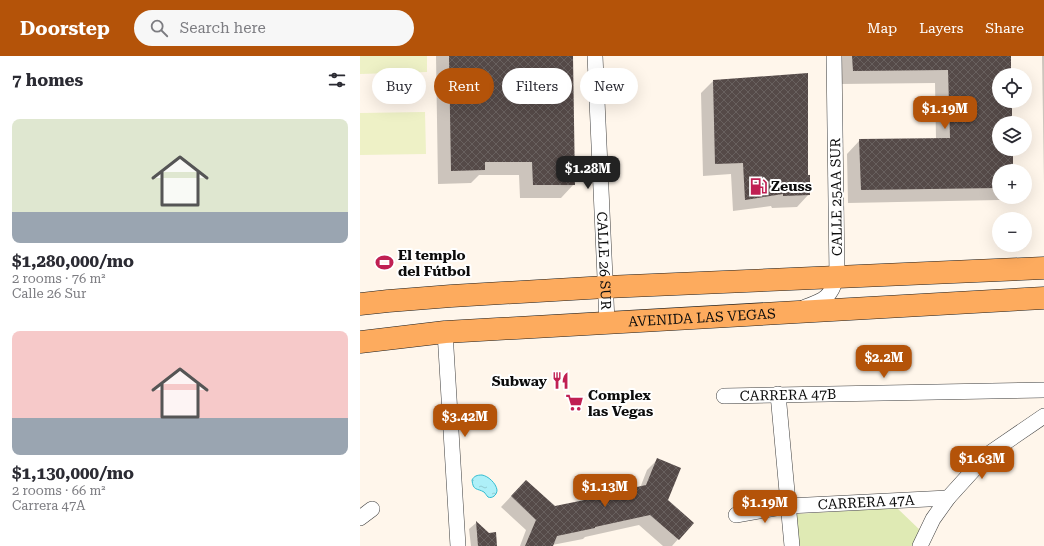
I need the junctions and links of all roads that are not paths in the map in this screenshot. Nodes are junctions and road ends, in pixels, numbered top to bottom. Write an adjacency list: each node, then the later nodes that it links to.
1 (595, 56): 5 (street, CALLE 26 SUR)
2 (834, 56): 4 (street, CALLE 25AA SUR)
3 (1044, 268): 4 (main road)
4 (837, 276): 5 (main road); 8 (street, CALLE 25AA SUR)
5 (606, 287): 7 (main road); 9 (street, CALLE 26 SUR)
6 (1044, 298): 8 (main road, AVENIDA LAS VEGAS)
7 (360, 304)
8 (791, 312): 9 (main road, AVENIDA LAS VEGAS)
9 (607, 322): 10 (main road, AVENIDA LAS VEGAS)
10 (444, 332): 11 (main road, AVENIDA LAS VEGAS); 21 (street)
11 (360, 342)
12 (1044, 390): 13 (street, CARRERA 47B)
13 (778, 394): 14 (street, CARRERA 47B); 17 (street)
14 (724, 396)
15 (1044, 416): 16 (street)
16 (948, 498): 17 (street, CARRERA 47A); 23 (street)
17 (788, 506): 19 (street, CARRERA 47A); 22 (street)
18 (372, 509): 20 (street)
19 (736, 515)
20 (360, 518)
21 (458, 546)
22 (792, 546)
23 (920, 546)

